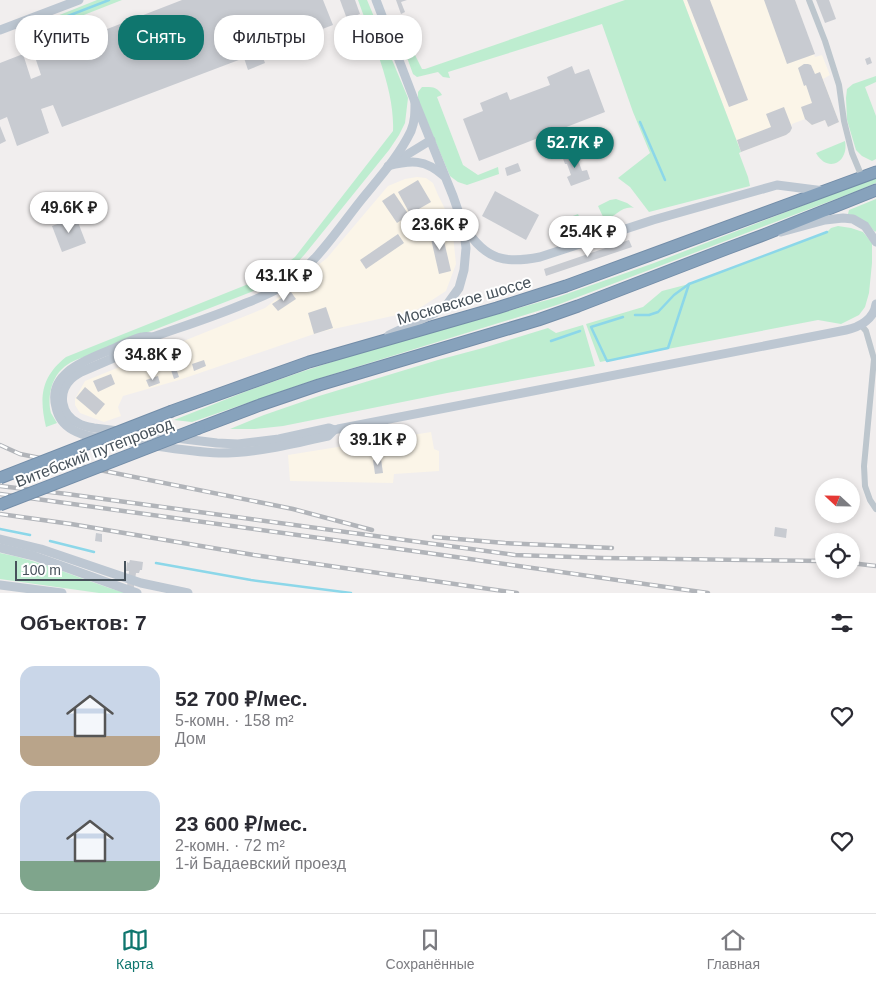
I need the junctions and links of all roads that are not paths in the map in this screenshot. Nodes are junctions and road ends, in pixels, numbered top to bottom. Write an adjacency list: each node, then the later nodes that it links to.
1 (80, 0): 4 (street)
2 (376, 0): 5 (street)
3 (809, 0): 9 (street)
4 (0, 30)
5 (415, 102): 6 (street); 7 (street)
6 (431, 140): 7 (street); 10 (street)
7 (388, 166): 10 (street); 17 (street)
8 (876, 172): 9 (highway, Московское шоссе)
9 (862, 177): 12 (highway, Московское шоссе)
10 (446, 178): 13 (street)
11 (876, 190): 14 (highway)
12 (824, 191): 13 (street); 18 (highway, Московское шоссе)
13 (463, 225): 18 (street)
14 (766, 234): 15 (street); 21 (highway, Витебский путепровод, bridge)
15 (876, 242)
16 (876, 304): 17 (street)
17 (861, 325): 22 (street)
18 (373, 343): 19 (highway, Московское шоссе)
19 (172, 411): 20 (highway, Витебский путепровод, bridge)
20 (0, 478)
21 (0, 506)
22 (876, 509)
23 (0, 539): 28 (street)
24 (0, 548): 27 (street)
25 (0, 585): 26 (street)
26 (62, 593)
27 (137, 593)
28 (188, 593)

